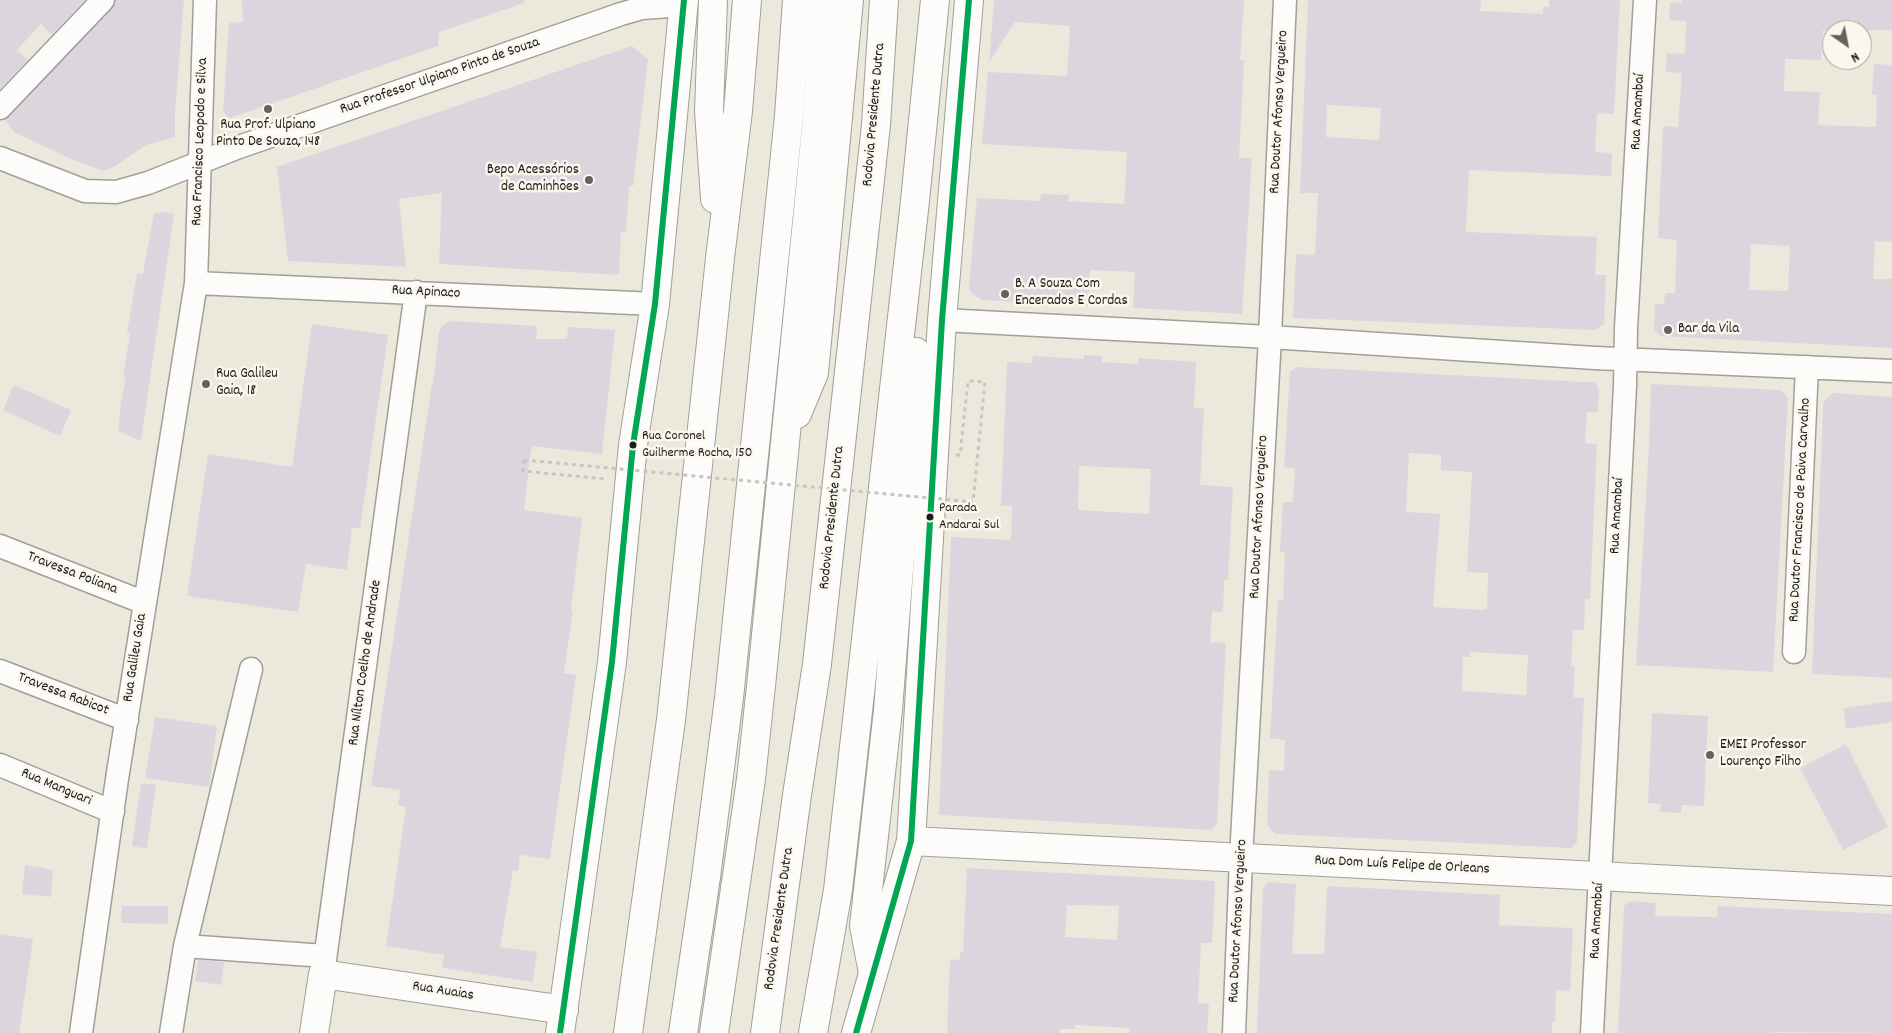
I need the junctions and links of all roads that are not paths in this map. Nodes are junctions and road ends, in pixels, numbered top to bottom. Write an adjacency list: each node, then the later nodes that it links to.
1 (103, 0): 14 (street)
2 (205, 0): 16 (street, Rua Francisco Leopodo e Silva)
3 (713, 0): 18 (main road)
4 (747, 0): 18 (main road)
5 (796, 0): 48 (main road)
6 (825, 0): 27 (main road)
7 (849, 0): 27 (main road)
8 (884, 0): 50 (main road, Rodovia Presidente Dutra)
9 (935, 0): 17 (main road)
10 (969, 0): 22 (main road)
11 (1285, 0): 23 (street, Rua Doutor Afonso Vergueiro)
12 (1645, 0): 24 (street, Rua Amambaí)
13 (684, 2): 16 (street, Rua Professor Ulpiano Pinto de Souza); 21 (main road)
14 (0, 108)
15 (0, 158): 16 (street, Rua Professor Ulpiano Pinto de Souza)
16 (200, 164): 19 (street, Rua Francisco Leopodo e Silva)
17 (915, 201): 42 (main road); 51 (main road)
18 (720, 258): 47 (main road)
19 (196, 283): 20 (street, Rua Apinaco); 29 (street, Rua Galileu Gaia)
20 (416, 292): 21 (street, Rua Apinaco); 41 (street, Rua Nílton Coelho de Andrade)
21 (656, 304): 43 (main road)
22 (942, 320): 23 (street); 36 (main road)
23 (1270, 337): 24 (street); 37 (street, Rua Doutor Afonso Vergueiro)
24 (1625, 360): 25 (street); 38 (street, Rua Amambaí)
25 (1808, 368): 26 (street); 30 (street, Rua Doutor Francisco de Paiva Carvalho)
26 (1892, 372)
27 (786, 438): 49 (main road)
28 (0, 546): 29 (street, Travessa Poliana)
29 (145, 602): 33 (street, Rua Galileu Gaia)
30 (1794, 652)
31 (252, 669): 40 (street)
32 (0, 670): 33 (street, Travessa Rabicot)
33 (127, 720): 35 (street, Rua Galileu Gaia)
34 (0, 765): 35 (street, Rua Manguari)
35 (113, 812): 44 (street, Rua Galileu Gaia)
36 (911, 840): 37 (main road, Rua Dom Luís Felipe de Orleans); 42 (main road)
37 (1241, 858): 38 (main road, Rua Dom Luís Felipe de Orleans); 53 (street, Rua Doutor Afonso Vergueiro)
38 (1600, 876): 39 (main road, Rua Dom Luís Felipe de Orleans); 54 (street, Rua Amambaí)
39 (1892, 891)
40 (185, 946): 41 (street); 45 (street)
41 (324, 965): 43 (main road, Rua Auaias); 46 (main road, Rua Nílton Coelho de Andrade)
42 (873, 973): 52 (main road)
43 (562, 1022)
44 (81, 1033)
45 (171, 1033)
46 (314, 1033)
47 (628, 1033)
48 (683, 1033)
49 (714, 1033)
50 (765, 1033)
51 (813, 1033)
52 (856, 1033)
53 (1234, 1033)
54 (1592, 1033)

